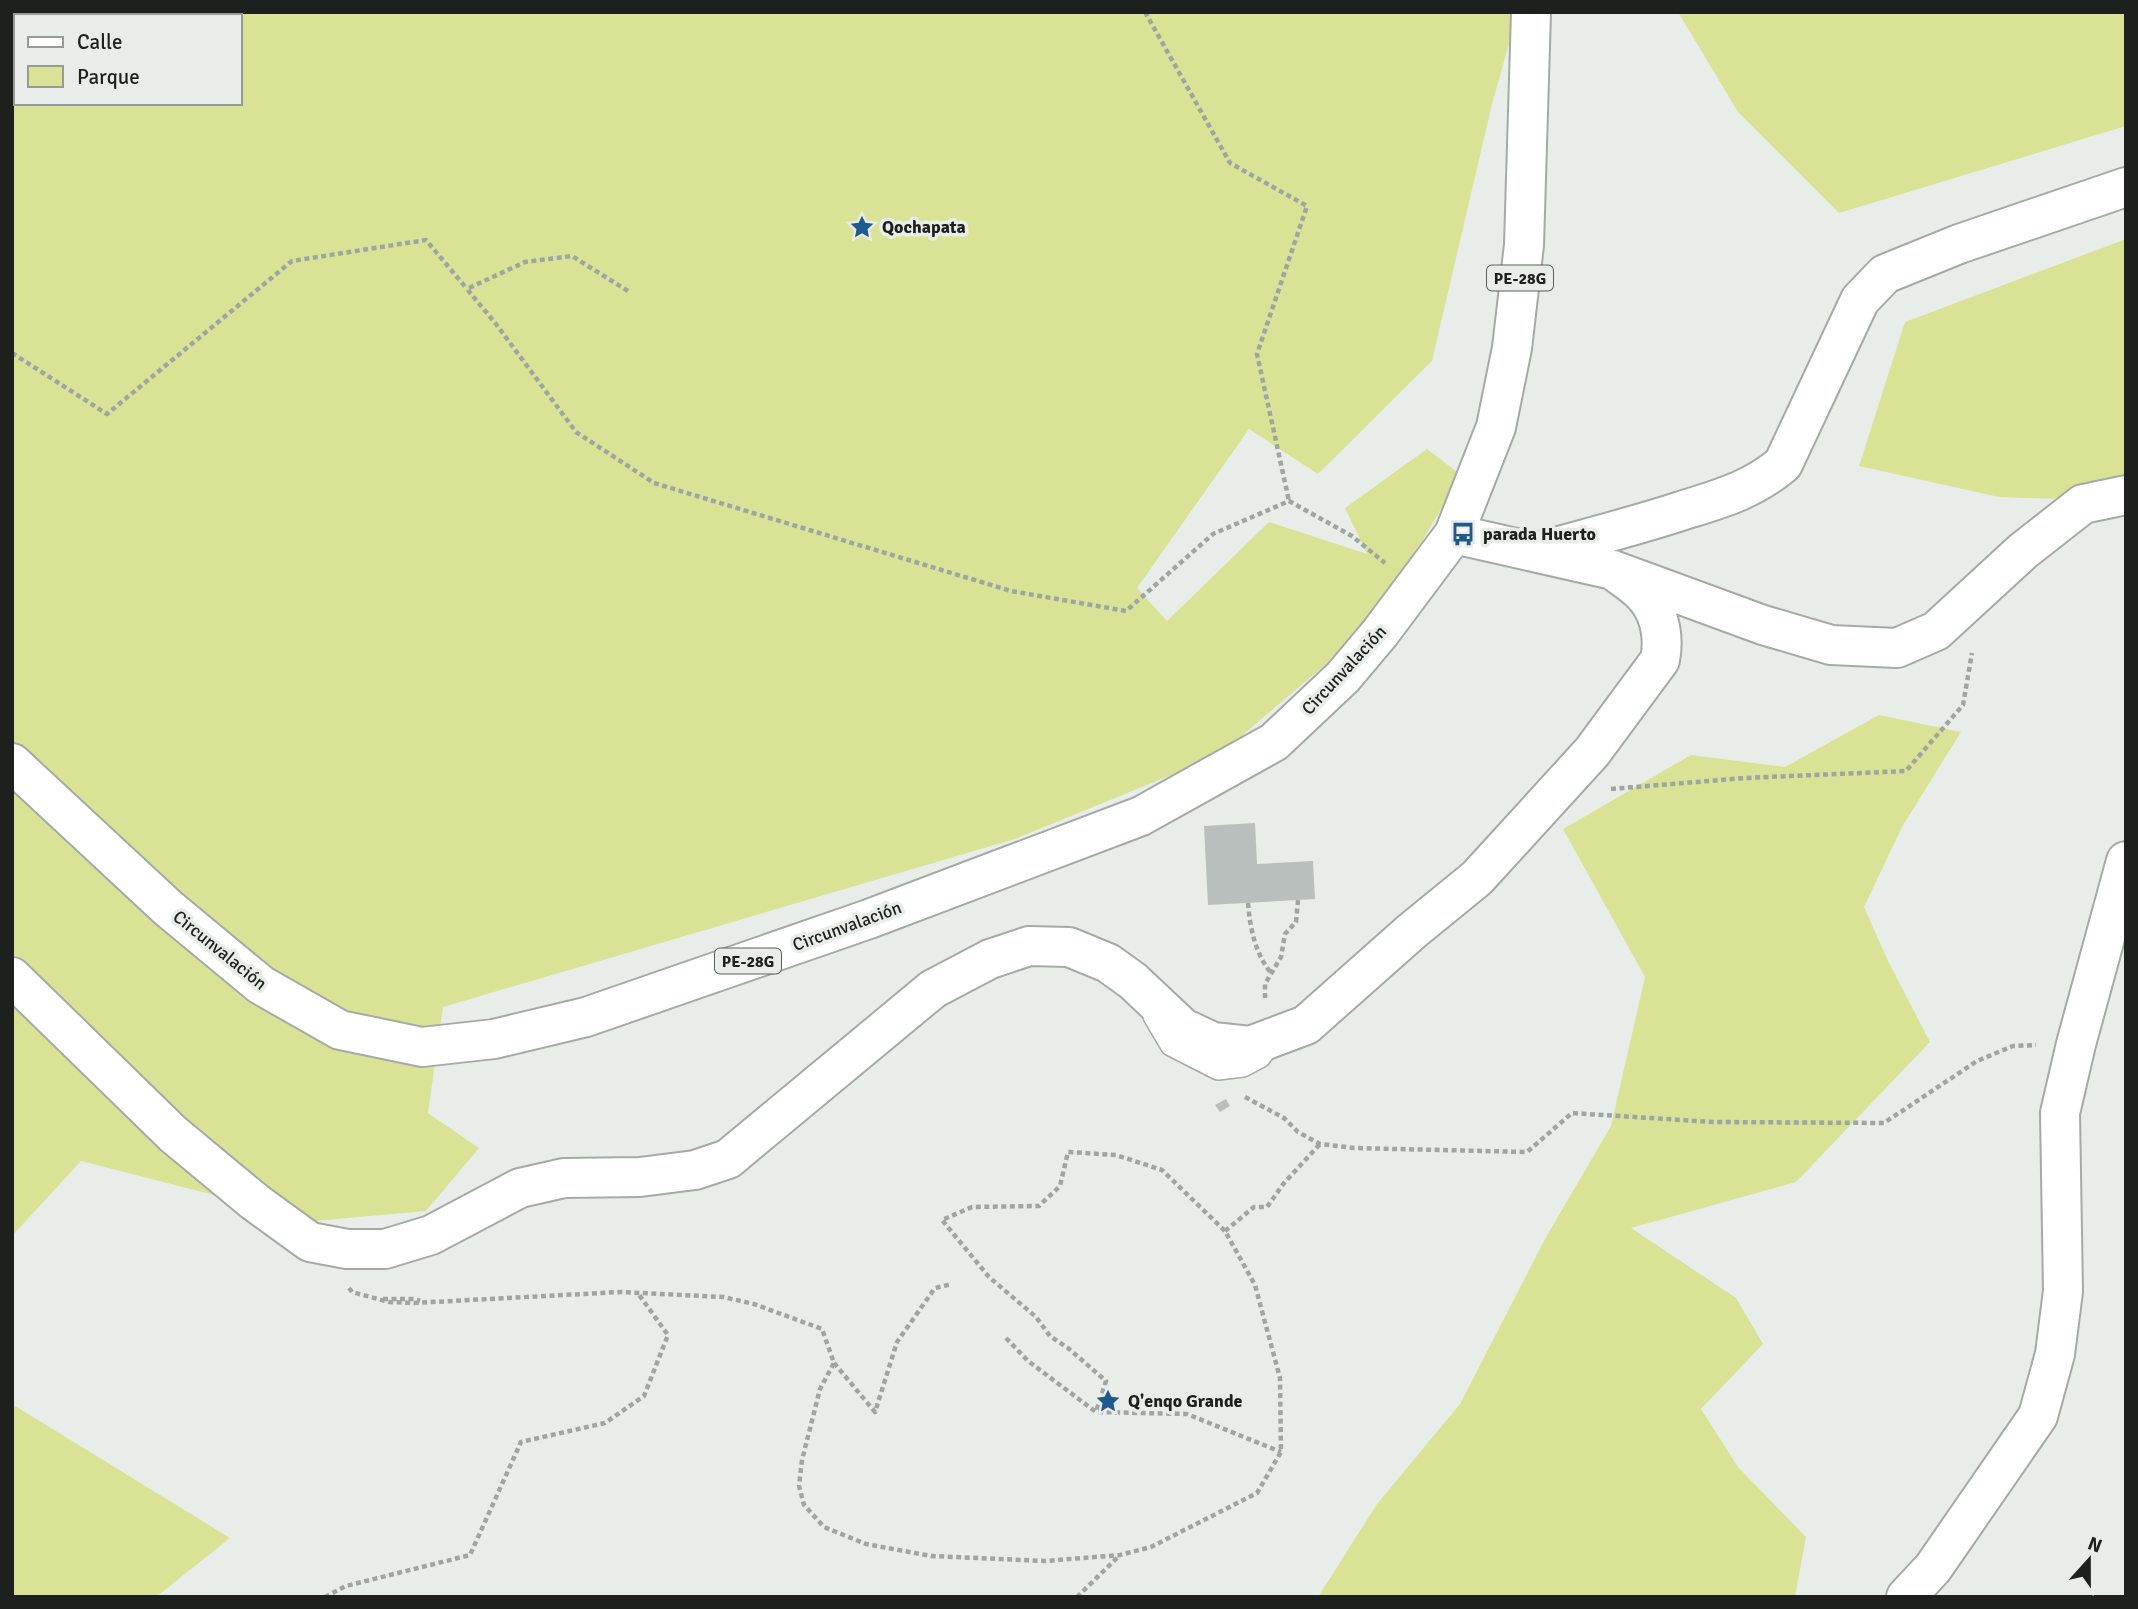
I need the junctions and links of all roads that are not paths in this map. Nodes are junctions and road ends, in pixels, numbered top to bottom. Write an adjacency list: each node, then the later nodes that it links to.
1 (1531, 12): 4 (main road, PE-28G)
2 (2126, 187): 5 (main road)
3 (2126, 495): 6 (main road)
4 (1454, 534): 5 (main road); 7 (main road, Circunvalación / PE-28G)
5 (1535, 552): 6 (main road)
6 (1613, 570): 9 (main road)
7 (12, 762)
8 (2126, 861): 10 (main road)
9 (12, 977)
10 (1906, 1597)

